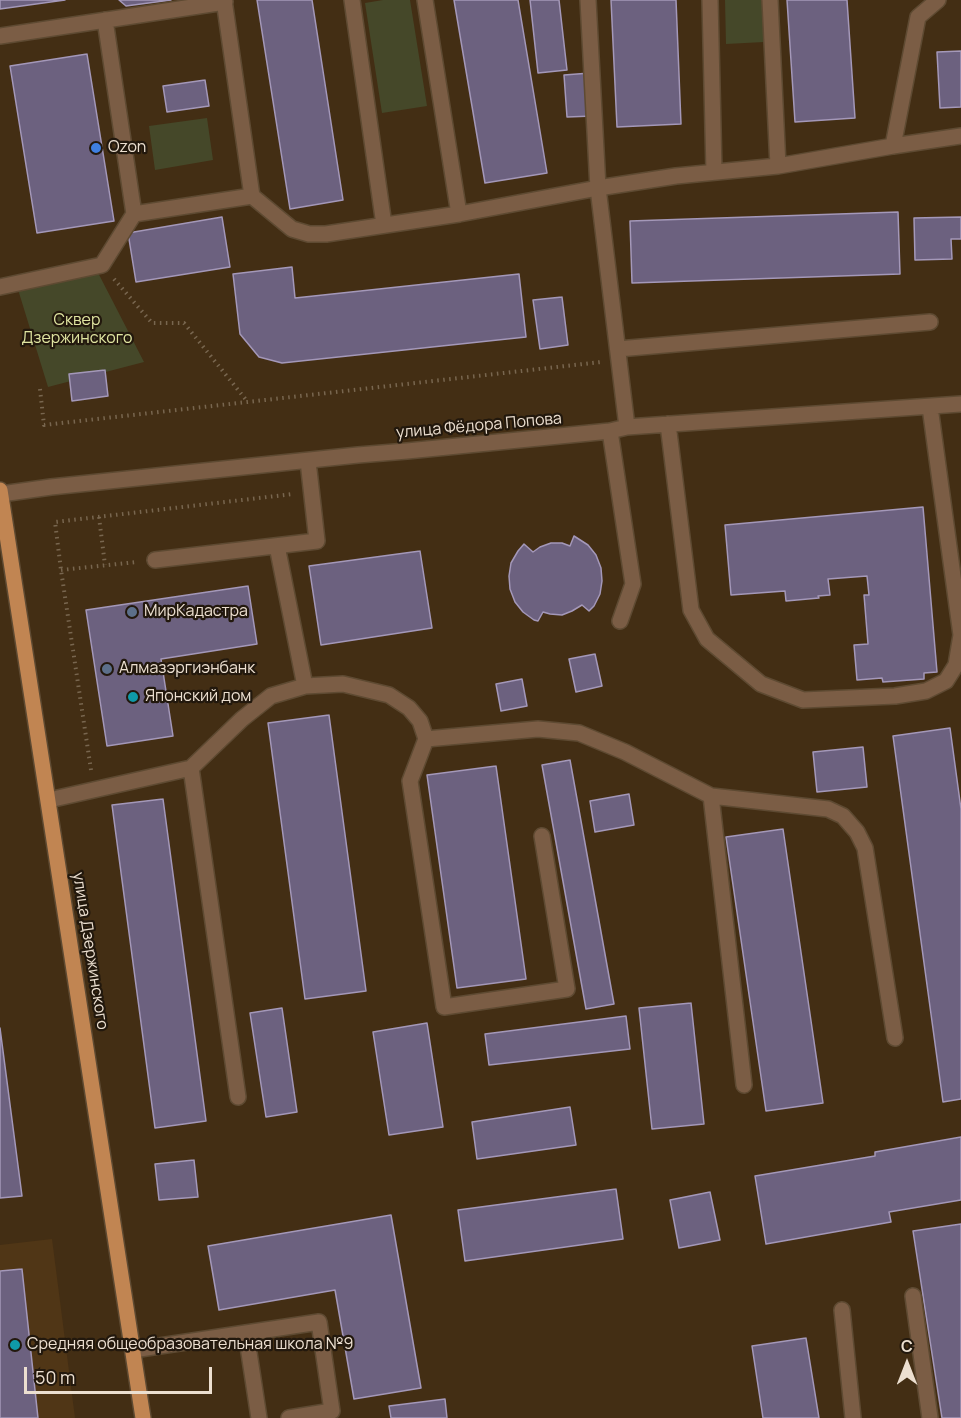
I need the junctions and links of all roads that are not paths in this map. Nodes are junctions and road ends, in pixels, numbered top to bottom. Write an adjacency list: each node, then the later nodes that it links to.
1 (352, 0): 18 (street)
2 (424, 0): 17 (street)
3 (588, 0): 14 (street)
4 (710, 0): 13 (street)
5 (770, 0): 12 (street)
6 (938, 0): 11 (street)
7 (224, 1): 8 (street); 15 (street)
8 (105, 20): 9 (street); 16 (street)
9 (0, 36)
10 (961, 136): 11 (street)
11 (893, 146): 12 (street)
12 (778, 166): 13 (street)
13 (714, 172): 14 (street)
14 (598, 188): 17 (street); 21 (street)
15 (252, 196): 16 (street); 18 (street)
16 (134, 214): 19 (street)
17 (459, 214): 18 (street)
18 (384, 225)
19 (0, 287)
20 (930, 322): 21 (street)
21 (618, 354): 25 (street)
22 (961, 404): 23 (street, улица Фёдора Попова)
23 (930, 407): 24 (street, улица Фёдора Попова); 24 (street)
24 (668, 424): 25 (street, улица Фёдора Попова)
25 (627, 427): 26 (street, улица Фёдора Попова)
26 (610, 431): 27 (street, улица Фёдора Попова); 31 (street)
27 (308, 461): 28 (street, улица Фёдора Попова); 29 (street)
28 (0, 492): 36 (main road, улица Дзержинского)
29 (277, 546): 30 (street); 32 (street)
30 (155, 560)
31 (620, 621)
32 (305, 686): 33 (street); 34 (street)
33 (426, 740): 35 (street); 37 (street)
34 (191, 768): 36 (street); 40 (street)
35 (711, 796): 38 (street); 39 (street)
36 (49, 800): 44 (main road, улица Дзержинского)
37 (542, 836)
38 (895, 1038)
39 (744, 1085)
40 (238, 1097)
41 (913, 1296): 49 (street)
42 (842, 1310): 48 (street)
43 (246, 1333): 44 (street); 46 (street); 47 (street)
44 (133, 1350): 45 (main road, улица Дзержинского)
45 (143, 1418)
46 (259, 1418)
47 (289, 1418)
48 (853, 1418)
49 (930, 1418)

